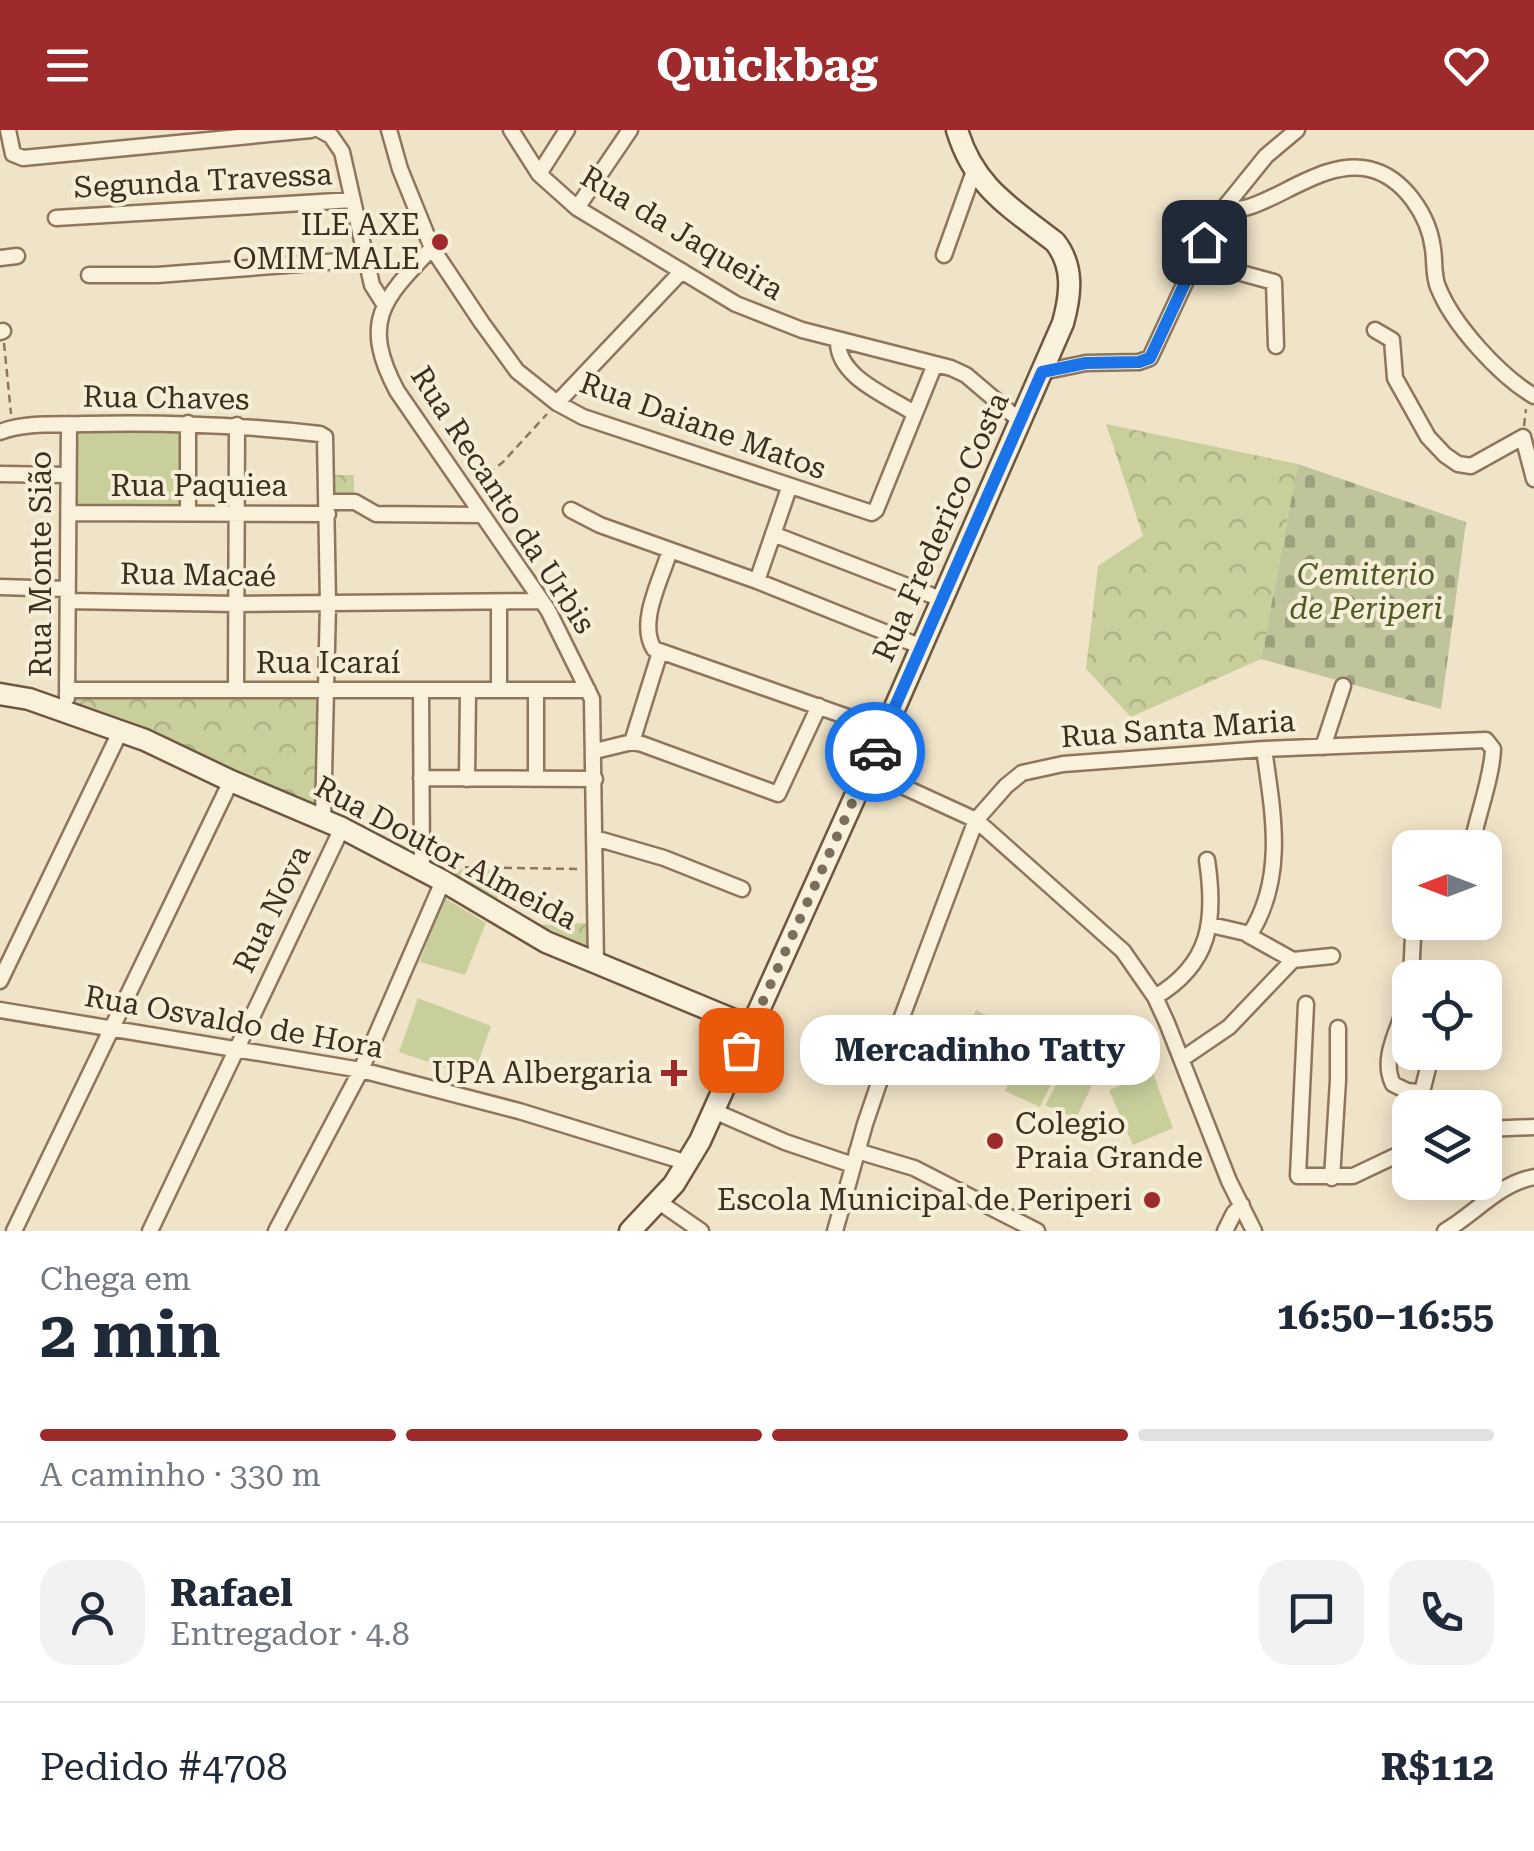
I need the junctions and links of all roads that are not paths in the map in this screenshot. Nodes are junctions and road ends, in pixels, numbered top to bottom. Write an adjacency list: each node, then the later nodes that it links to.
1 (8, 130): 10 (street)
2 (311, 130): 10 (street)
3 (323, 130): 13 (street, Rua Recanto da Urbis)
4 (388, 130): 17 (street, Rua Daiane Matos)
5 (512, 130): 12 (street, Rua da Jaqueira)
6 (567, 130): 12 (street, Rua da Jaqueira)
7 (630, 130): 14 (street)
8 (957, 130): 11 (main road, Rua Frederico Costa)
9 (1297, 130): 15 (street)
10 (162, 137)
11 (974, 172): 18 (street); 30 (main road, Rua Frederico Costa)
12 (540, 174): 14 (street, Rua da Jaqueira)
13 (353, 200): 16 (street, Segunda Travessa); 22 (street, Rua Recanto da Urbis)
14 (577, 208): 23 (street, Rua da Jaqueira)
15 (1224, 208): 19 (street); 31 (street)
16 (56, 218)
17 (432, 248): 25 (street); 32 (street, Rua Daiane Matos)
18 (944, 255)
19 (1198, 255): 28 (street); 30 (street)
20 (18, 256): 21 (street)
21 (0, 258)
22 (366, 259): 24 (street); 25 (street, Rua Recanto da Urbis)
23 (682, 272): 27 (street, Rua da Jaqueira); 32 (street)
24 (89, 276)
25 (384, 304): 48 (street, Rua Recanto da Urbis)
26 (1375, 330): 41 (street)
27 (838, 341): 29 (street, Rua da Jaqueira); 33 (street)
28 (1276, 346)
29 (936, 364): 33 (street, Rua Daiane Matos); 34 (street, Rua da Jaqueira)
30 (1042, 372): 34 (main road, Rua Frederico Costa)
31 (1531, 394)
32 (557, 403): 42 (street, Rua Daiane Matos)
33 (914, 413): 42 (street, Rua Daiane Matos)
34 (1019, 420): 54 (main road, Rua Frederico Costa)
35 (188, 423): 36 (street, Rua Chaves); 37 (street, Rua Chaves); 46 (street)
36 (69, 424): 38 (street, Rua Chaves); 40 (street, Rua Monte Sião)
37 (236, 424): 43 (street, Rua Chaves); 47 (street)
38 (6, 430)
39 (0, 474): 40 (street)
40 (68, 474): 45 (street, Rua Monte Sião)
41 (1534, 479)
42 (789, 488): 49 (street)
43 (328, 508): 47 (street, Rua Paquiea); 48 (street, Rua Paquiea); 57 (street)
44 (571, 510): 50 (street)
45 (68, 513): 46 (street, Rua Paquiea); 53 (street, Rua Monte Sião)
46 (188, 513): 47 (street, Rua Paquiea)
47 (235, 514): 56 (street)
48 (482, 516): 55 (street, Rua Recanto da Urbis)
49 (774, 534): 51 (street); 54 (street)
50 (670, 550): 51 (street); 60 (street)
51 (757, 581): 59 (street)
52 (0, 587): 53 (street, Rua Macaé)
53 (68, 595): 56 (street, Rua Macaé); 70 (street, Rua Monte Sião)
54 (942, 599): 59 (main road, Rua Frederico Costa)
55 (542, 601): 58 (street, Rua Macaé); 66 (street, Rua Recanto da Urbis)
56 (236, 604): 57 (street, Rua Macaé); 62 (street)
57 (328, 604): 58 (street, Rua Macaé); 67 (street)
58 (499, 604): 64 (street)
59 (922, 647): 73 (main road, Rua Frederico Costa)
60 (660, 652): 71 (street); 74 (street)
61 (1343, 686): 75 (street)
62 (236, 690): 67 (street, Rua Icaraí); 70 (street, Rua Icaraí)
63 (421, 690): 67 (street, Rua Icaraí); 68 (street, Rua Icaraí); 79 (street)
64 (499, 690): 65 (street, Rua Icaraí); 68 (street, Rua Icaraí)
65 (536, 690): 66 (street, Rua Icaraí); 82 (street)
66 (588, 690): 77 (street, Rua Recanto da Urbis)
67 (327, 691): 85 (street)
68 (468, 691): 81 (street)
69 (0, 695): 72 (main road, Rua Doutor Almeida)
70 (67, 697)
71 (819, 706): 73 (street); 74 (street)
72 (122, 730): 83 (main road, Rua Doutor Almeida); 97 (street)
73 (885, 730): 78 (main road, Rua Frederico Costa)
74 (632, 742): 77 (street)
75 (1323, 747): 76 (street, Rua Santa Maria); 86 (street, Rua Santa Maria)
76 (1264, 750): 84 (street, Rua Santa Maria); 93 (street)
77 (595, 752): 80 (street, Rua Recanto da Urbis)
78 (868, 770): 84 (street); 102 (main road, Rua Frederico Costa)
79 (421, 778): 81 (street); 89 (street)
80 (595, 778): 82 (street); 87 (street, Rua Recanto da Urbis)
81 (467, 779): 82 (street)
82 (536, 779)
83 (231, 781): 85 (main road, Rua Doutor Almeida); 101 (street)
84 (976, 820): 98 (street); 113 (street, Rua Santa Maria)
85 (332, 823): 89 (main road, Rua Doutor Almeida); 104 (street, Rua Nova)
86 (1475, 830)
87 (595, 838): 91 (street); 96 (street, Rua Recanto da Urbis)
88 (1208, 860): 92 (street)
89 (422, 868): 90 (main road, Rua Doutor Almeida)
90 (443, 881): 96 (main road, Rua Doutor Almeida); 107 (street)
91 (742, 890)
92 (1211, 925): 93 (street); 98 (street)
93 (1248, 936): 95 (street)
94 (1332, 956): 95 (street)
95 (1293, 960): 106 (street)
96 (596, 963): 102 (main road, Rua Doutor Almeida)
97 (0, 982)
98 (1155, 997): 106 (street)
99 (1306, 1004): 116 (street)
100 (0, 1010): 101 (street, Rua Osvaldo de Hora)
101 (112, 1027): 104 (street, Rua Osvaldo de Hora); 120 (street)
102 (751, 1028): 109 (main road, Rua Frederico Costa)
103 (1338, 1028): 116 (street)
104 (236, 1047): 107 (street, Rua Osvaldo de Hora); 121 (street, Rua Nova)
105 (1392, 1050): 108 (street)
106 (1182, 1058): 118 (street)
107 (361, 1070): 114 (street, Rua Osvaldo de Hora); 122 (street)
108 (1428, 1070)
109 (714, 1111): 113 (street); 114 (main road, Rua Frederico Costa)
110 (1534, 1127): 111 (street)
111 (1502, 1129)
112 (1392, 1157): 116 (street)
113 (855, 1158): 125 (street, Rua Santa Maria); 126 (street)
114 (688, 1163): 117 (main road, Rua Frederico Costa)
115 (1534, 1177): 129 (street)
116 (1332, 1178)
117 (659, 1202): 123 (main road, Rua Frederico Costa); 124 (street)
118 (1242, 1205): 127 (street); 128 (street)
119 (0, 1228): 120 (street)
120 (15, 1231)
121 (150, 1231)
122 (276, 1231)
123 (630, 1231)
124 (701, 1231)
125 (835, 1231)
126 (1037, 1231)
127 (1225, 1231)
128 (1254, 1231)
129 (1445, 1231)

